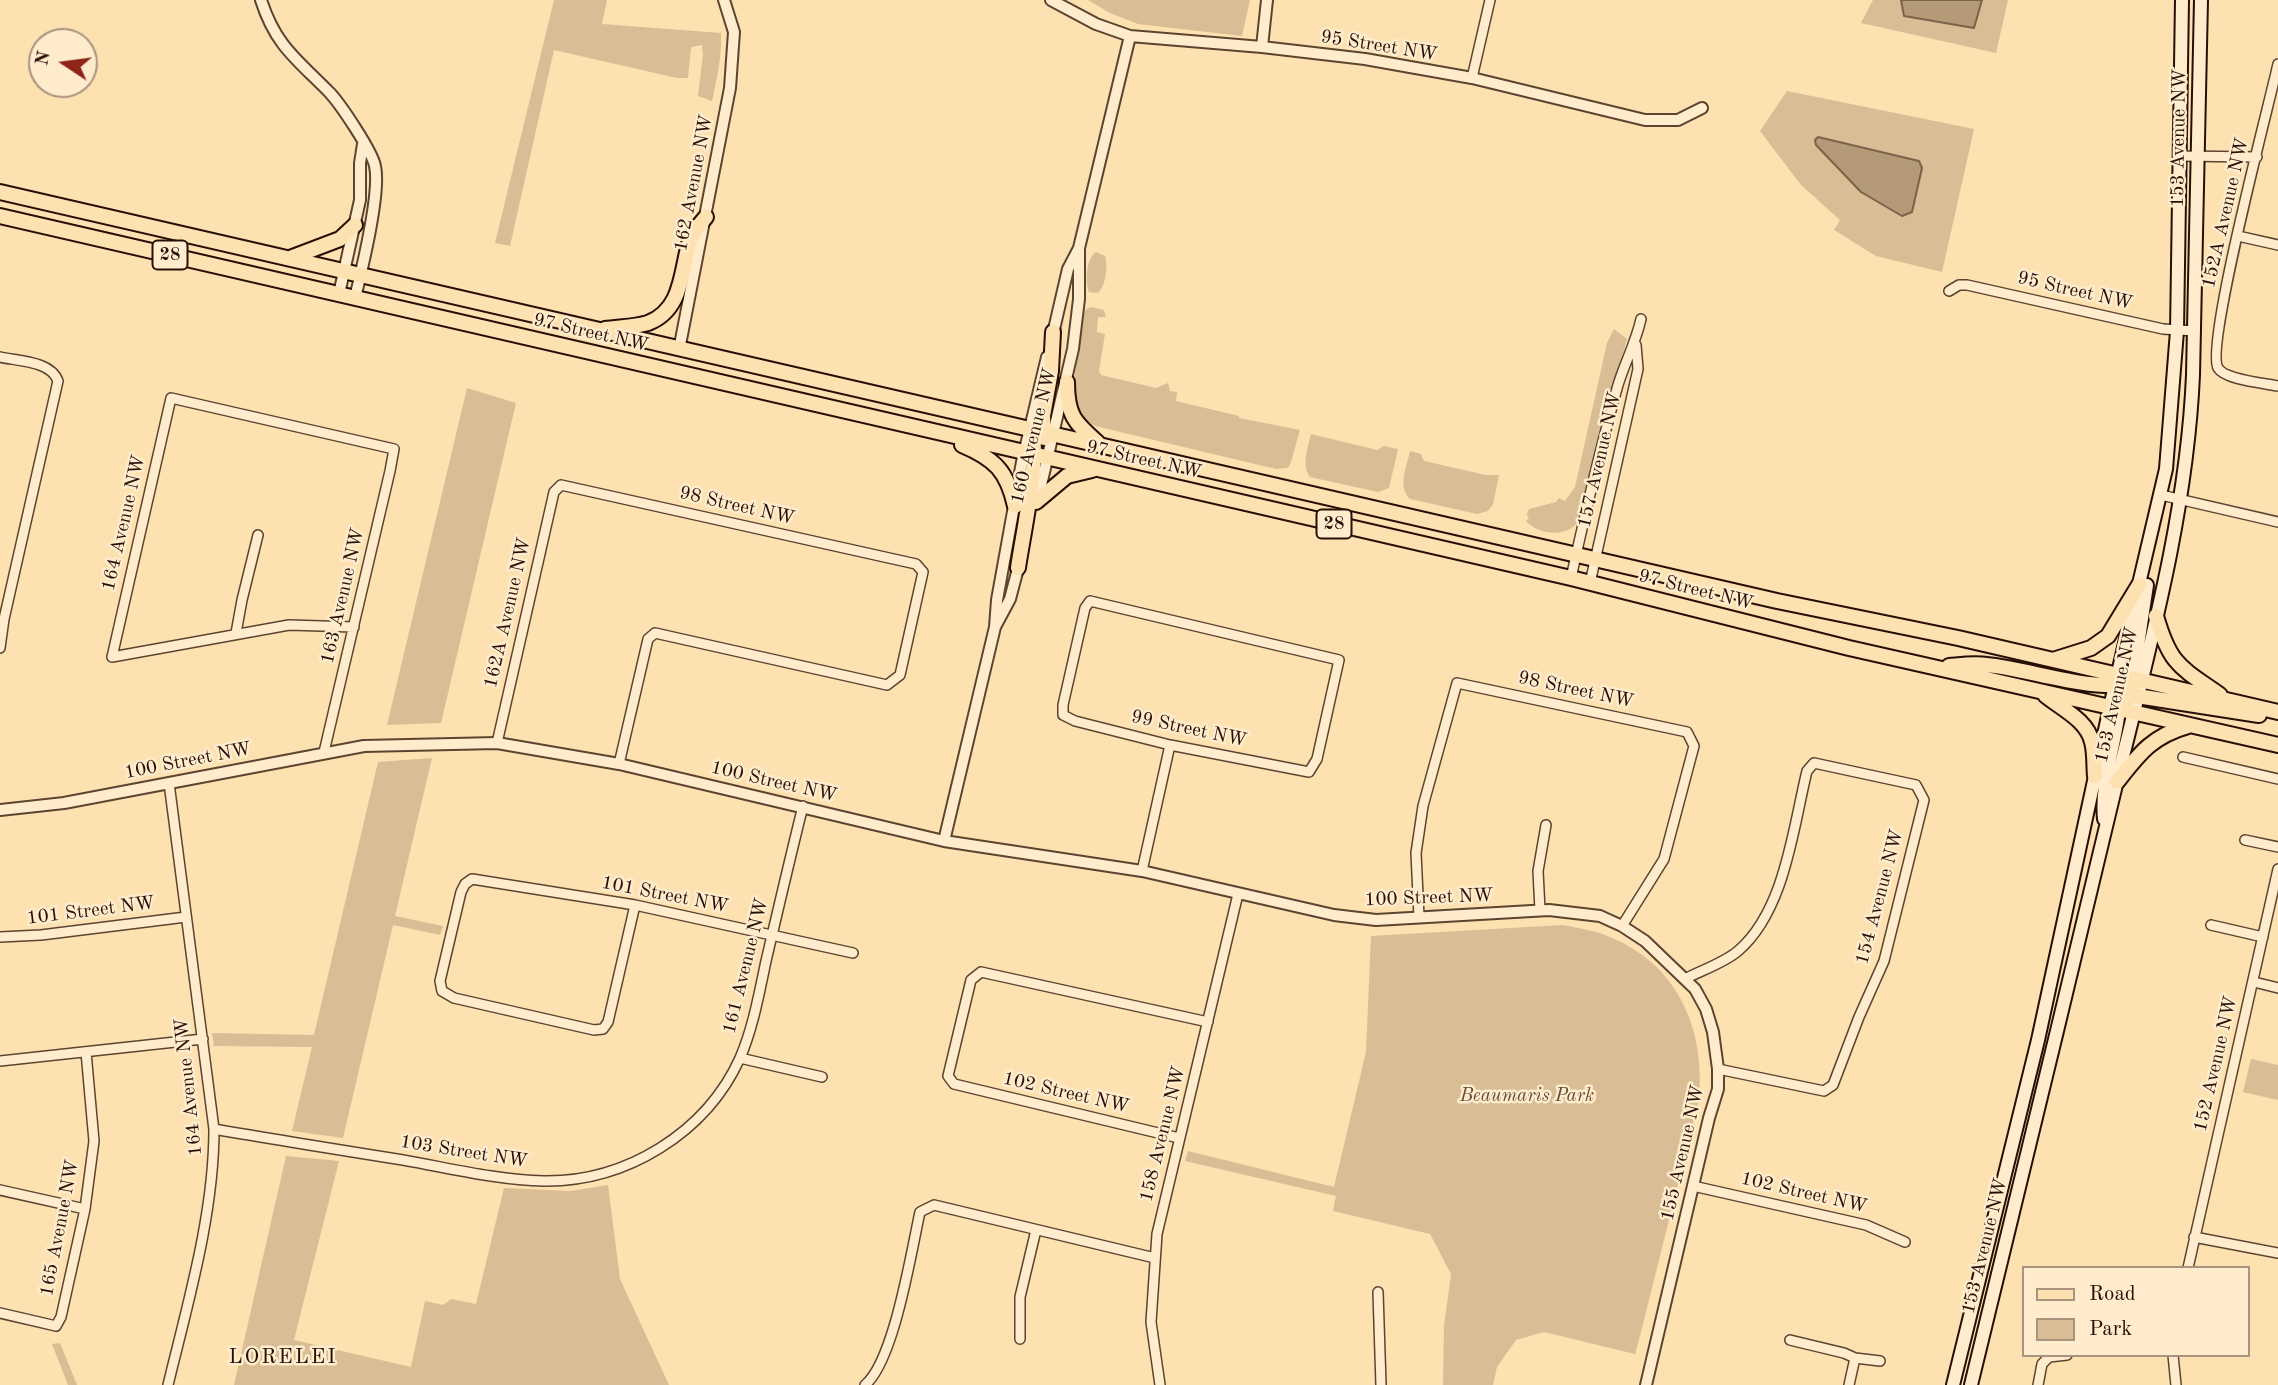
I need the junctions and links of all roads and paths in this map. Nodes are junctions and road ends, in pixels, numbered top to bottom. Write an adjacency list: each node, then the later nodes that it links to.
1 (261, 0): 14 (street)
2 (724, 0): 20 (street, 162 Avenue NW)
3 (1051, 0): 8 (street, 95 Street NW)
4 (1267, 0): 9 (street)
5 (1490, 0): 11 (street)
6 (2182, 0): 15 (main road, 153 Avenue NW)
7 (2201, 0): 16 (main road, 153 Avenue NW)
8 (1130, 36): 9 (street, 95 Street NW); 24 (street, 160 Avenue NW)
9 (1262, 47): 11 (street, 95 Street NW)
10 (2278, 64): 12 (street, 152A Avenue NW)
11 (1472, 78): 13 (street, 95 Street NW)
12 (2274, 103): 17 (street, 152A Avenue NW)
13 (1702, 108)
14 (363, 144): 21 (street); 27 (street)
15 (2179, 156): 16 (street); 33 (main road, 153 Avenue NW)
16 (2198, 156): 17 (street); 34 (main road, 153 Avenue NW)
17 (2257, 158): 22 (street, 152A Avenue NW)
18 (0, 192): 25 (main road, 97 Street NW)
19 (0, 216): 29 (main road, 97 Street NW / 28)
20 (706, 217): 32 (main road); 37 (street, 162 Avenue NW)
21 (355, 225): 25 (main road); 26 (street)
22 (2238, 236): 23 (street); 41 (street, 152A Avenue NW)
23 (2278, 246)
24 (1079, 248): 35 (street, 160 Avenue NW); 40 (street, 160 Avenue NW)
25 (288, 258): 26 (main road, 97 Street NW)
26 (345, 272): 27 (main road, 97 Street NW); 29 (street)
27 (361, 276): 30 (street); 32 (main road, 97 Street NW)
28 (1949, 291): 33 (street, 95 Street NW)
29 (339, 294): 30 (main road, 97 Street NW)
30 (355, 298): 39 (main road, 97 Street NW)
31 (1641, 319): 36 (street, 157 Avenue NW)
32 (597, 330): 37 (main road, 97 Street NW)
33 (2177, 331): 34 (street, 95 Street NW); 49 (main road, 153 Avenue NW)
34 (2194, 331): 50 (main road, 153 Avenue NW)
35 (1053, 332): 44 (main road)
36 (1636, 343): 55 (street, 157 Avenue NW); 56 (street, 157 Avenue NW)
37 (679, 350): 39 (street, 162 Avenue NW); 44 (main road, 97 Street NW)
38 (0, 357): 63 (street)
39 (674, 372): 43 (main road, 97 Street NW)
40 (1067, 382): 44 (street, 160 Avenue NW); 45 (main road)
41 (2278, 386)
42 (171, 398): 64 (street, 163 Avenue NW); 66 (street, 164 Avenue NW)
43 (925, 430): 46 (main road, 97 Street NW); 52 (main road)
44 (1042, 432): 45 (main road, 97 Street NW); 46 (street, 160 Avenue NW); 46 (main road)
45 (1102, 446): 55 (main road, 97 Street NW)
46 (1036, 455): 47 (main road, 97 Street NW); 51 (street, 160 Avenue NW); 52 (street, 160 Avenue NW); 58 (main road)
47 (1097, 469): 51 (main road); 59 (main road, 97 Street NW / 28)
48 (554, 492): 75 (street, 162A Avenue NW); 80 (street, 98 Street NW)
49 (2161, 495): 50 (street); 57 (main road, 153 Avenue NW)
50 (2181, 499): 53 (street); 62 (main road, 153 Avenue NW)
51 (1036, 502): 58 (street, 160 Avenue NW)
52 (1014, 506): 65 (street, 160 Avenue NW)
53 (2278, 522)
54 (258, 535): 66 (street)
55 (1576, 555): 56 (main road, 97 Street NW); 59 (street, 157 Avenue NW)
56 (1595, 560): 60 (street, 157 Avenue NW); 68 (main road, 97 Street NW)
57 (2145, 562): 61 (main road, 153 Avenue NW); 71 (main road)
58 (1018, 568): 65 (street, 160 Avenue NW)
59 (1571, 579): 60 (main road, 97 Street NW)
60 (1590, 583): 69 (main road, 97 Street NW)
61 (2139, 585): 68 (main road); 71 (main road, 153 Avenue NW)
62 (2155, 616): 71 (main road, 153 Avenue NW); 72 (main road)
63 (2, 618): 67 (street)
64 (354, 627): 66 (street); 78 (street, 163 Avenue NW)
65 (995, 627): 90 (street, 160 Avenue NW)
66 (236, 633)
67 (0, 649)
68 (2053, 660): 71 (main road, 97 Street NW)
69 (1937, 667): 70 (main road, 97 Street NW); 71 (main road)
70 (2042, 692): 71 (main road, 97 Street NW); 81 (main road)
71 (2126, 692): 72 (main road, 97 Street NW); 73 (main road); 74 (main road, 97 Street NW); 81 (main road, 153 Avenue NW); 83 (main road, 153 Avenue NW); 88 (main road)
72 (2227, 700): 73 (main road, 97 Street NW)
73 (2278, 715)
74 (2189, 725): 77 (main road, 97 Street NW); 83 (main road)
75 (497, 743): 78 (street, 100 Street NW); 80 (street, 100 Street NW)
76 (1170, 745): 76 (street, 99 Street NW); 93 (street)
77 (2278, 745)
78 (324, 752): 84 (street, 100 Street NW)
79 (2183, 757): 82 (street)
80 (619, 764): 85 (street, 100 Street NW)
81 (2095, 776): 141 (main road, 153 Avenue NW)
82 (2278, 779)
83 (2117, 782): 88 (main road, 153 Avenue NW)
84 (169, 783): 86 (street, 100 Street NW); 97 (street, 164 Avenue NW)
85 (803, 807): 90 (street, 100 Street NW); 101 (street, 161 Avenue NW)
86 (0, 810)
87 (1546, 825): 96 (street)
88 (2105, 831): 142 (main road, 153 Avenue NW)
89 (2245, 840): 91 (street)
90 (944, 841): 93 (street, 100 Street NW)
91 (2278, 847)
92 (2278, 869): 103 (street, 152 Avenue NW)
93 (1142, 871): 94 (street, 100 Street NW)
94 (1238, 894): 98 (street, 100 Street NW); 108 (street, 158 Avenue NW)
95 (635, 905): 95 (street, 101 Street NW); 101 (street, 101 Street NW)
96 (1540, 910): 98 (street, 100 Street NW); 100 (street, 100 Street NW)
97 (186, 916): 102 (street, 101 Street NW); 109 (street, 164 Avenue NW)
98 (1419, 917): 100 (street, 98 Street NW)
99 (2211, 925): 103 (street)
100 (1622, 926): 105 (street, 100 Street NW)
101 (773, 935): 104 (street, 101 Street NW); 111 (street, 161 Avenue NW)
102 (0, 937)
103 (2263, 937): 106 (street, 152 Avenue NW)
104 (853, 953)
105 (1685, 979): 113 (street, 155 Avenue NW); 113 (street, 154 Avenue NW)
106 (2253, 982): 107 (street); 122 (street, 152 Avenue NW)
107 (2278, 988)
108 (1208, 1022): 117 (street, 158 Avenue NW); 117 (street, 102 Street NW)
109 (203, 1039): 110 (street); 116 (street, 164 Avenue NW)
110 (86, 1052): 112 (street); 120 (street, 165 Avenue NW)
111 (740, 1058): 114 (street); 115 (street, 161 Avenue NW)
112 (0, 1061)
113 (1718, 1069): 118 (street, 155 Avenue NW)
114 (822, 1077)
115 (695, 1121): 116 (street, 103 Street NW)
116 (214, 1129): 135 (street, 164 Avenue NW)
117 (1179, 1138): 125 (street, 158 Avenue NW)
118 (1693, 1186): 123 (street, 102 Street NW); 139 (street, 155 Avenue NW)
119 (0, 1189): 120 (street)
120 (85, 1209): 128 (street, 165 Avenue NW)
121 (1036, 1230): 125 (street); 129 (street); 136 (street)
122 (2194, 1237): 124 (street); 126 (street, 152 Avenue NW)
123 (1905, 1242)
124 (2278, 1253)
125 (1155, 1258): 137 (street, 158 Avenue NW)
126 (2188, 1266)
127 (1378, 1292): 138 (street)
128 (0, 1313)
129 (1020, 1339)
130 (1790, 1340): 133 (street)
131 (2048, 1357): 143 (street)
132 (2173, 1357): 144 (street)
133 (1855, 1359): 134 (street); 140 (street)
134 (1880, 1361)
135 (168, 1385)
136 (864, 1385)
137 (1160, 1385)
138 (1381, 1385)
139 (1646, 1385)
140 (1849, 1385)
141 (1953, 1385)
142 (1971, 1385)
143 (2038, 1385)
144 (2176, 1385)

